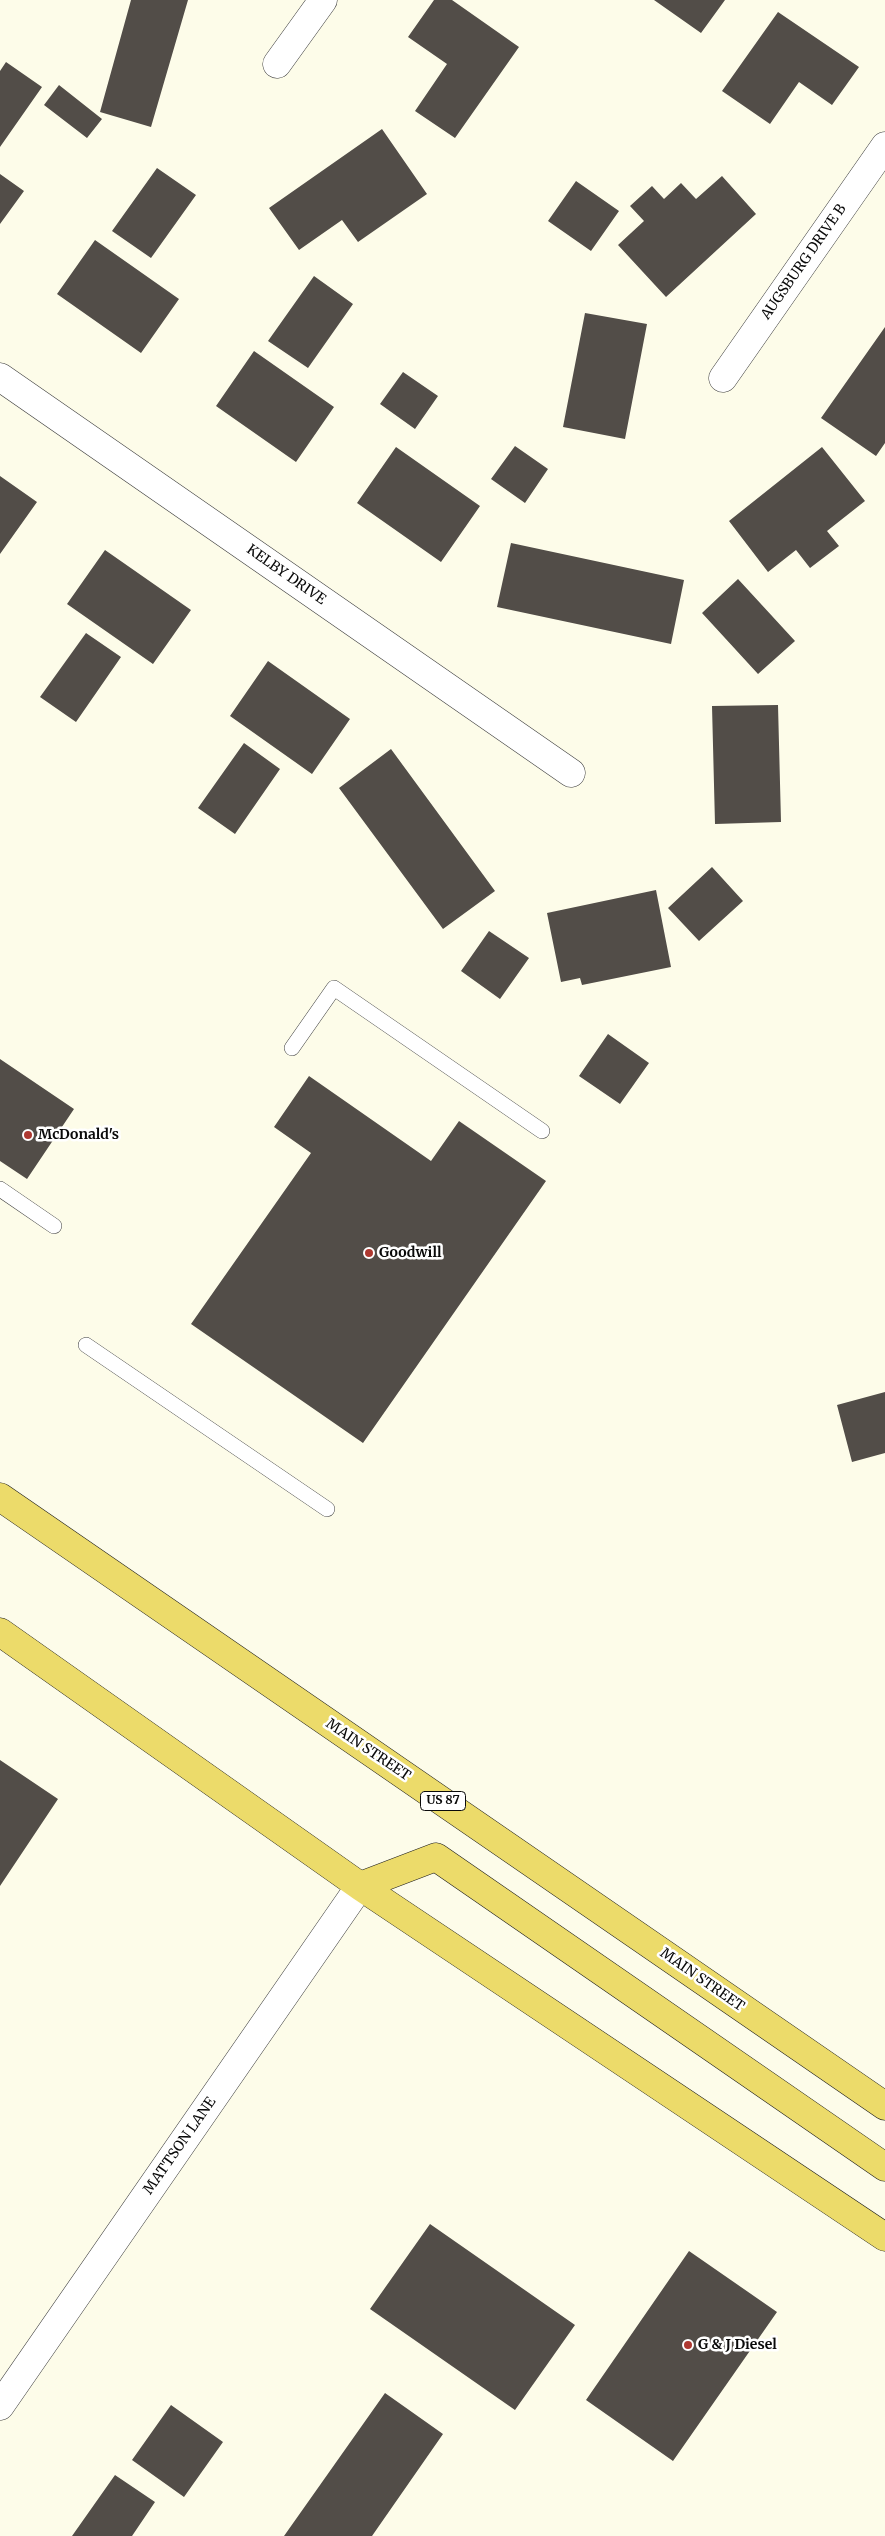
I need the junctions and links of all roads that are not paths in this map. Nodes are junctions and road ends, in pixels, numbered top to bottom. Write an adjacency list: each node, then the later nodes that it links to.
1 (323, 0): 2 (street)
2 (277, 64)
3 (885, 146): 5 (street, AUGSBURG DRIVE B)
4 (0, 377): 6 (street, KELBY DRIVE)
5 (723, 378)
6 (571, 773)
7 (292, 1048): 8 (lane)
8 (542, 1131)
9 (0, 1189): 10 (lane)
10 (54, 1226)
11 (86, 1345): 13 (lane)
12 (0, 1497): 16 (main road, MAIN STREET / US 87)
13 (327, 1509)
14 (0, 1632): 15 (main road)
15 (360, 1886): 17 (main road); 18 (main road); 19 (street, MATTSON LANE)
16 (885, 2106)
17 (885, 2167)
18 (885, 2237)
19 (0, 2406)

